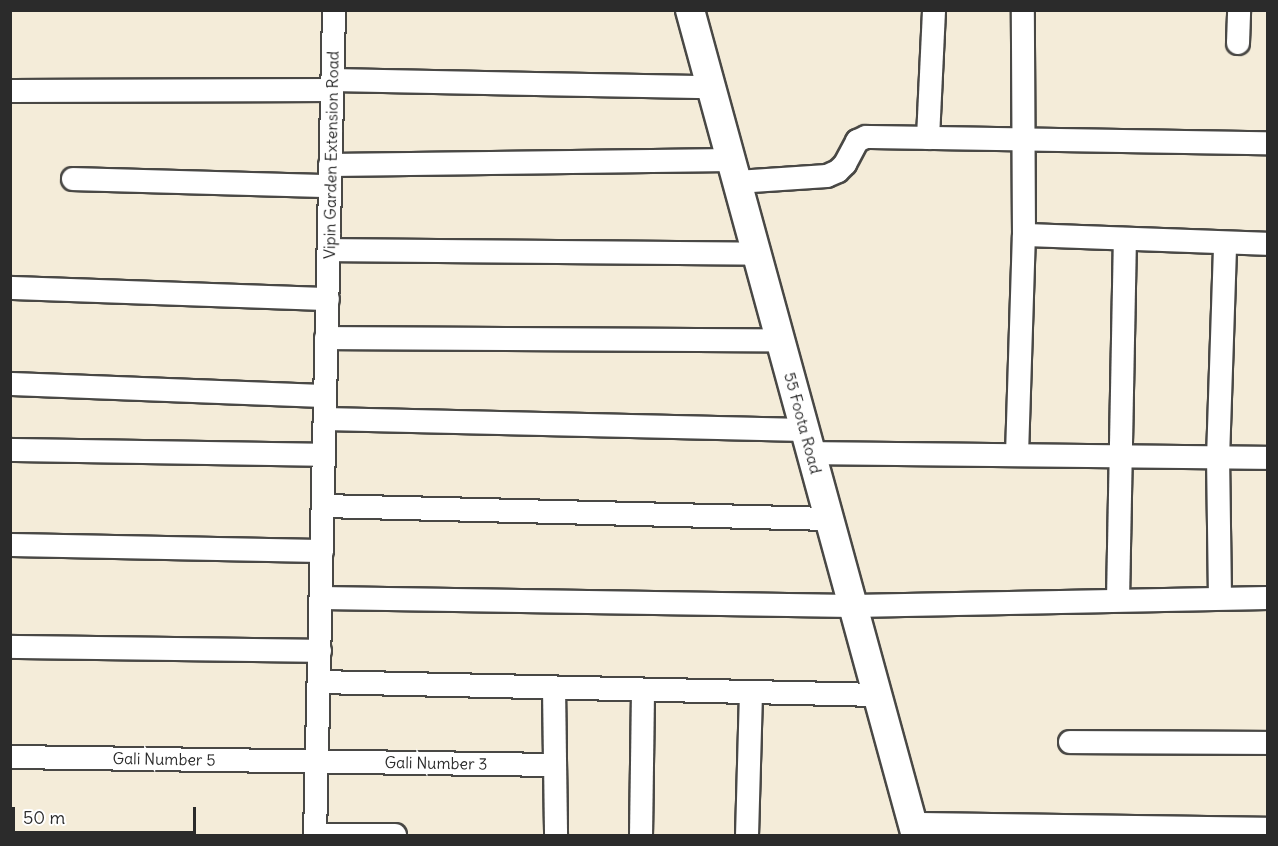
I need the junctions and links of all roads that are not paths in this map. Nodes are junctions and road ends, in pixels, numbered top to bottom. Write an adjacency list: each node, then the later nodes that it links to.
1 (334, 10): 7 (street, Vipin Garden Extension Road)
2 (690, 10): 8 (street, 55 Foota Road)
3 (934, 10): 10 (street)
4 (1023, 10): 11 (street)
5 (1239, 10): 6 (street)
6 (1238, 43)
7 (332, 85): 8 (street); 9 (street); 14 (street, Vipin Garden Extension Road)
8 (711, 87): 13 (street, 55 Foota Road)
9 (10, 91)
10 (928, 138): 11 (street); 13 (street)
11 (1025, 140): 12 (street); 16 (street)
12 (1268, 143)
13 (734, 171): 14 (street); 21 (street, 55 Foota Road)
14 (330, 175): 15 (street); 20 (street, Vipin Garden Extension Road)
15 (73, 179)
16 (1024, 234): 17 (street); 32 (street)
17 (1125, 239): 18 (street); 33 (street)
18 (1225, 243): 19 (street); 35 (street)
19 (1268, 244)
20 (329, 250): 21 (street); 23 (street, Vipin Garden Extension Road)
21 (756, 254): 25 (street, 55 Foota Road)
22 (10, 288): 23 (street)
23 (327, 299): 24 (street, Vipin Garden Extension Road)
24 (326, 338): 25 (street); 27 (street, Vipin Garden Extension Road)
25 (781, 340): 29 (street, 55 Foota Road)
26 (10, 384): 27 (street)
27 (325, 396): 28 (street, Vipin Garden Extension Road)
28 (325, 419): 29 (street); 31 (street, Vipin Garden Extension Road)
29 (808, 442): 32 (street); 37 (street, 55 Foota Road)
30 (10, 450): 31 (street)
31 (324, 455): 36 (street, Vipin Garden Extension Road)
32 (1017, 455): 33 (street)
33 (1123, 456): 35 (street); 43 (street)
34 (1268, 458): 35 (street)
35 (1218, 459): 41 (street)
36 (323, 506): 37 (street); 39 (street, Vipin Garden Extension Road)
37 (829, 519): 44 (street, 55 Foota Road)
38 (10, 545): 39 (street)
39 (322, 551): 40 (street, Vipin Garden Extension Road)
40 (321, 598): 44 (street); 46 (street, Vipin Garden Extension Road)
41 (1220, 598): 42 (street); 43 (street)
42 (1268, 598)
43 (1118, 600): 44 (street)
44 (853, 606): 51 (street, 55 Foota Road)
45 (10, 647): 46 (street)
46 (320, 651): 47 (street, Vipin Garden Extension Road)
47 (319, 682): 48 (street); 55 (street, Vipin Garden Extension Road)
48 (554, 688): 49 (street); 56 (street)
49 (644, 690): 50 (street); 62 (street)
50 (751, 692): 51 (street); 63 (street)
51 (878, 695): 58 (street, 55 Foota Road)
52 (1070, 742): 53 (street)
53 (1268, 743)
54 (10, 757): 55 (street, Gali Number 5)
55 (317, 761): 56 (street, Gali Number 3); 59 (street, Vipin Garden Extension Road)
56 (555, 765): 61 (street)
57 (1268, 829): 58 (street)
58 (914, 830)
59 (315, 835): 60 (street)
60 (395, 835)
61 (556, 836)
62 (641, 836)
63 (747, 836)

